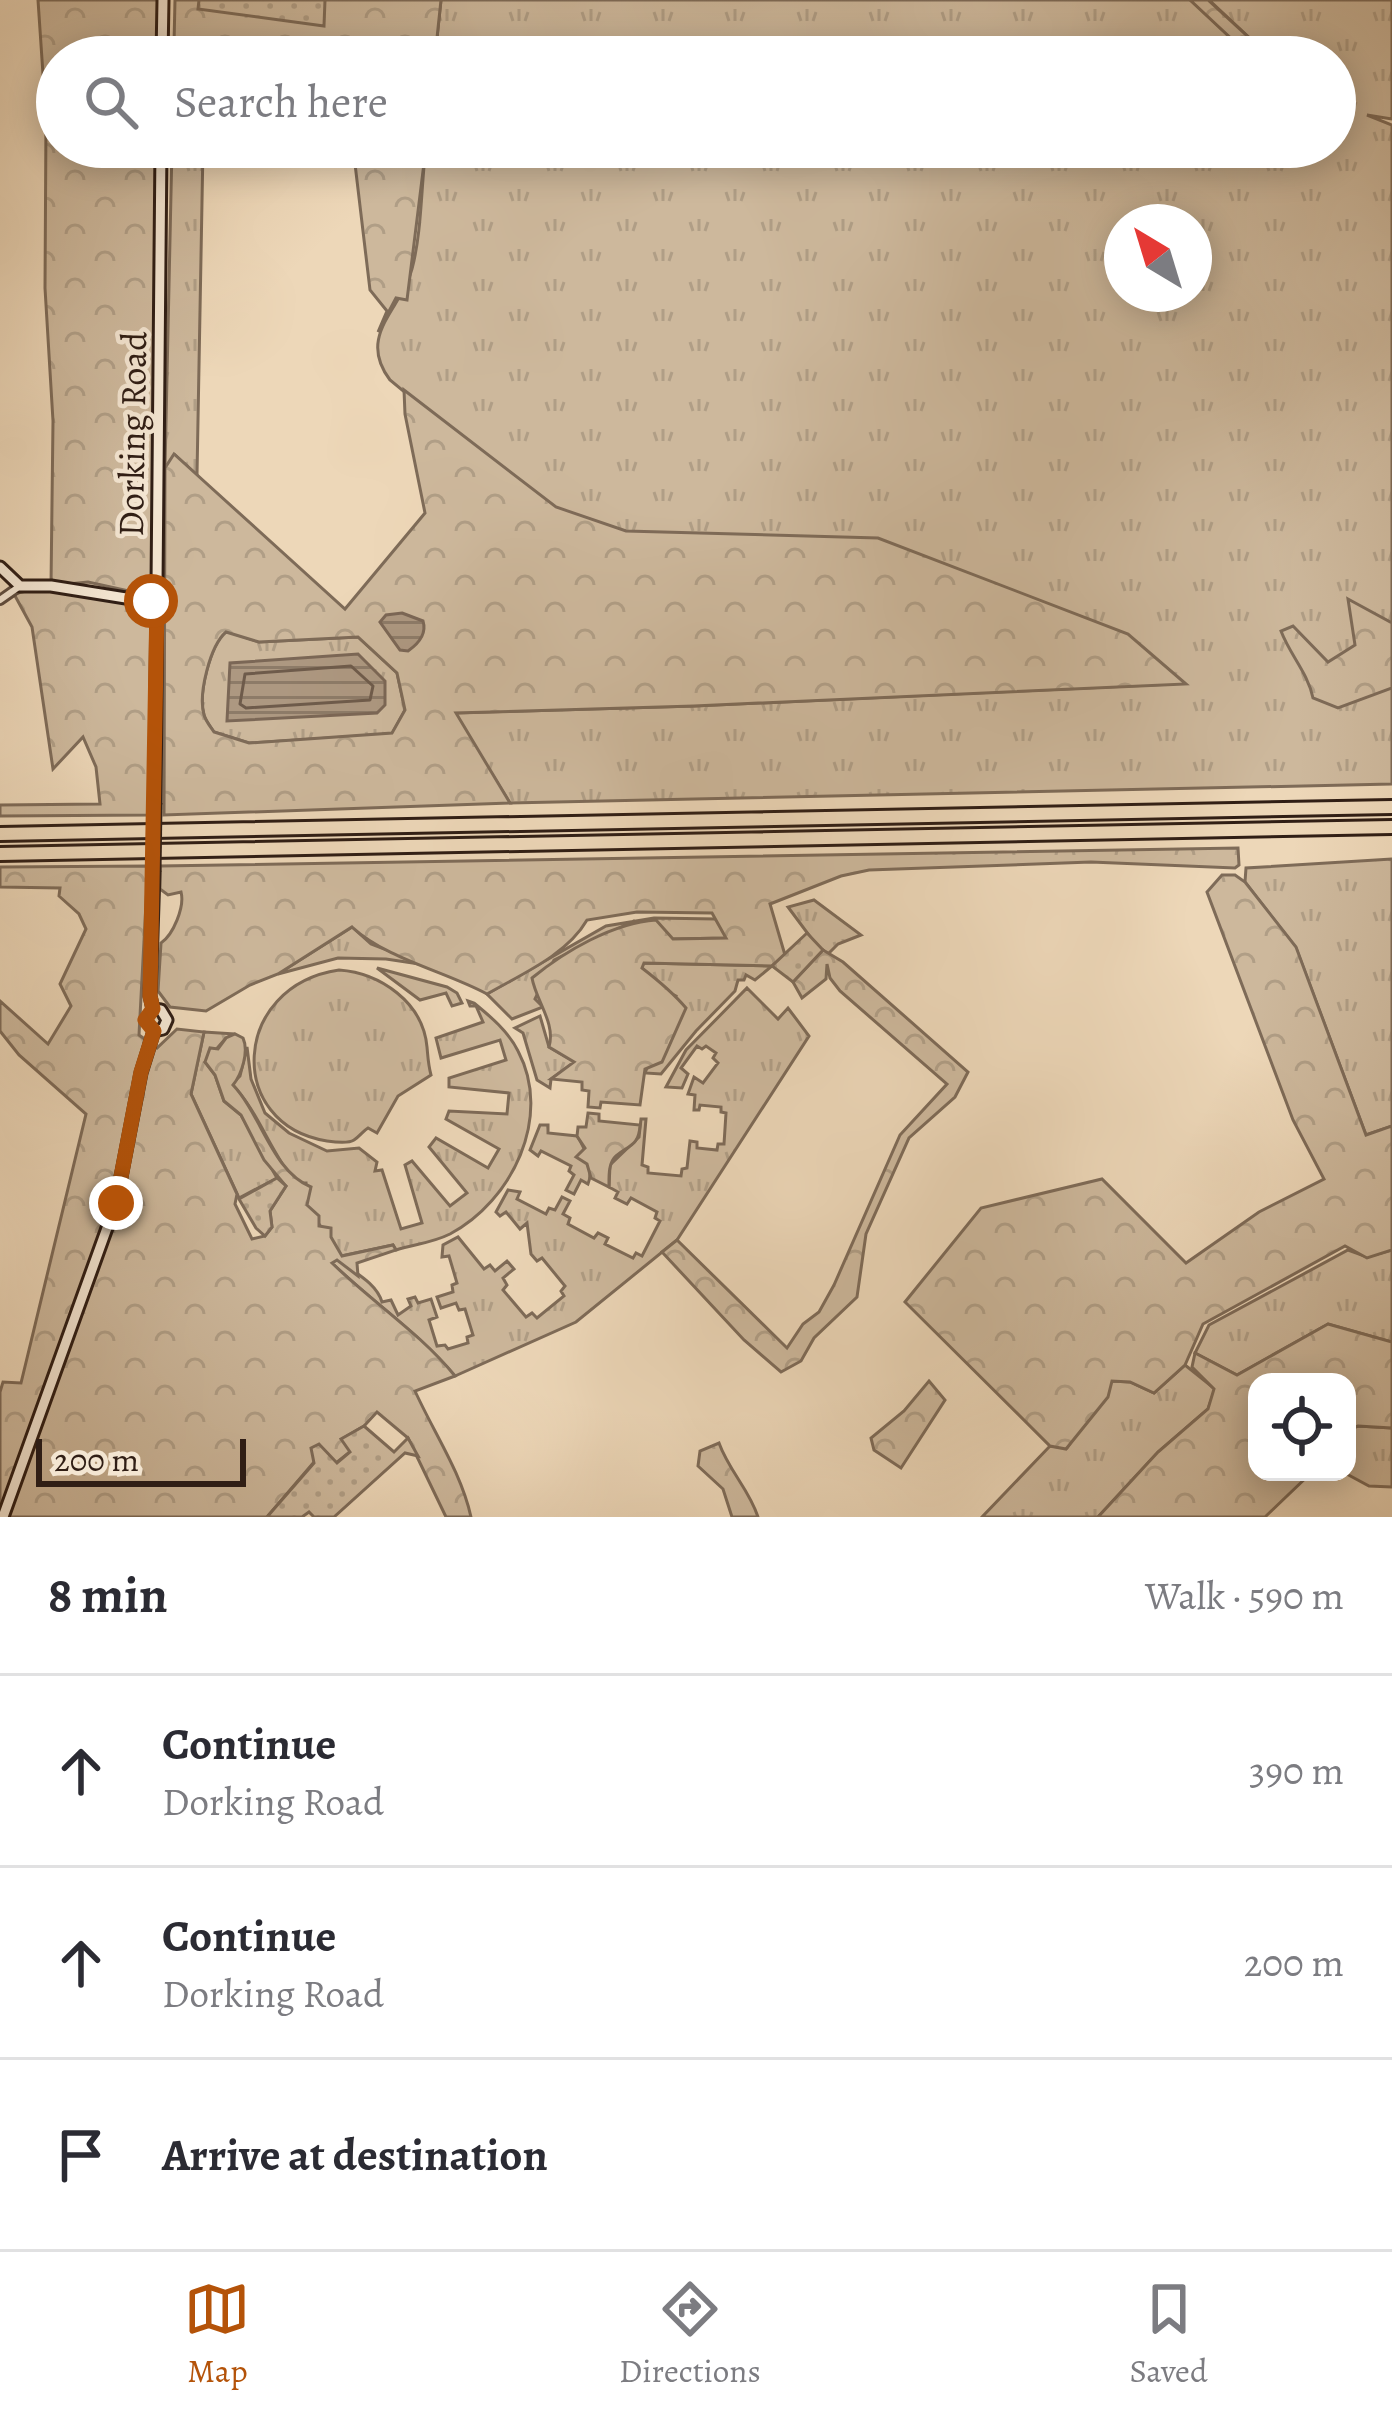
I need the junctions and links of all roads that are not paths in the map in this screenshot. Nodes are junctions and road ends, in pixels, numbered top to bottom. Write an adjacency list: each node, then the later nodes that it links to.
1 (163, 0): 2 (main road)
2 (162, 36)
3 (161, 168): 7 (main road, Dorking Road)
4 (0, 567): 5 (main road)
5 (20, 586): 6 (street); 7 (main road)
6 (0, 600)
7 (157, 603): 12 (main road, Dorking Road, bridge)
8 (1392, 807): 10 (highway)
9 (1392, 827): 11 (highway)
10 (0, 835)
11 (0, 854)
12 (153, 1009): 13 (main road); 13 (main road)
13 (154, 1031): 14 (main road)
14 (2, 1517)

